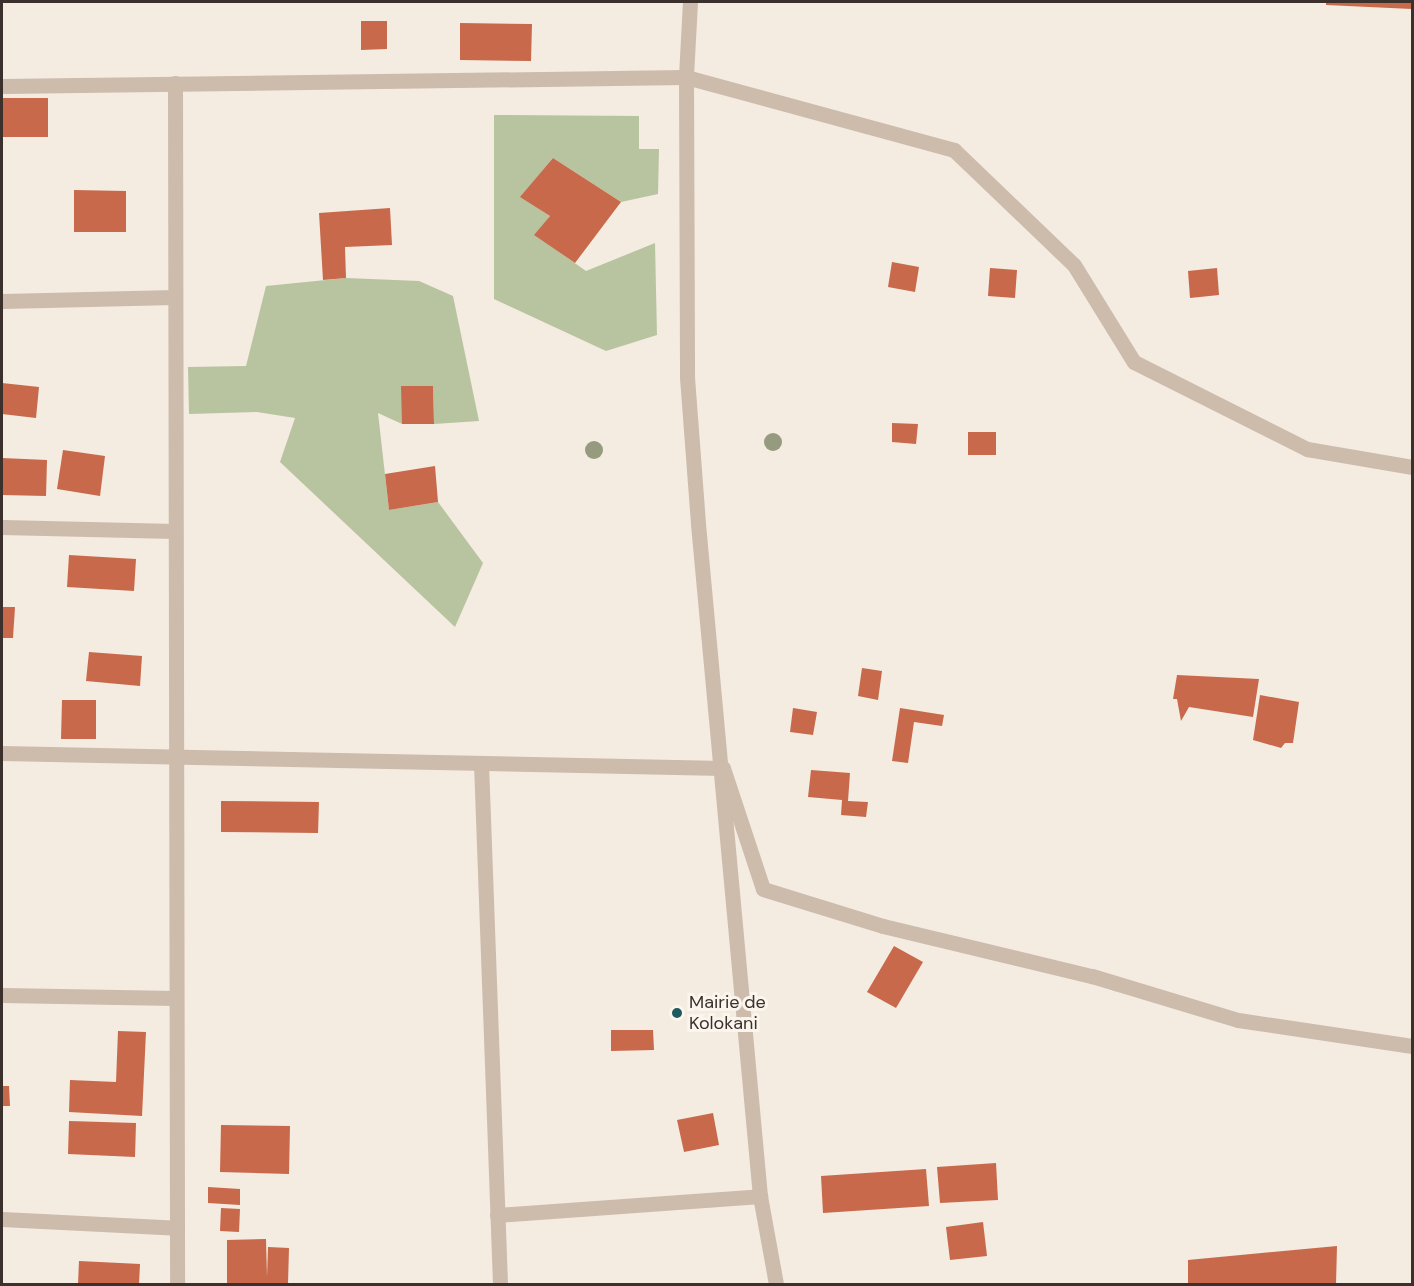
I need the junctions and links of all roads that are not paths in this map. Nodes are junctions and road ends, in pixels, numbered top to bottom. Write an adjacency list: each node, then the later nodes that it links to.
1 (690, 2): 2 (street)
2 (686, 76): 3 (street); 7 (street); 13 (street)
3 (175, 83): 4 (street); 5 (street)
4 (2, 86)
5 (175, 297): 6 (street); 9 (street)
6 (2, 301)
7 (1413, 467)
8 (2, 527): 9 (street)
9 (175, 531): 11 (street)
10 (2, 753): 11 (street)
11 (176, 757): 12 (street); 15 (street)
12 (481, 763): 13 (street); 18 (street)
13 (723, 768): 16 (street); 17 (street)
14 (2, 995): 15 (street)
15 (176, 998): 20 (street)
16 (1413, 1046)
17 (760, 1196): 18 (street); 23 (street)
18 (497, 1215): 22 (street)
19 (2, 1219): 20 (street)
20 (177, 1228): 21 (street)
21 (177, 1284)
22 (500, 1284)
23 (776, 1284)

